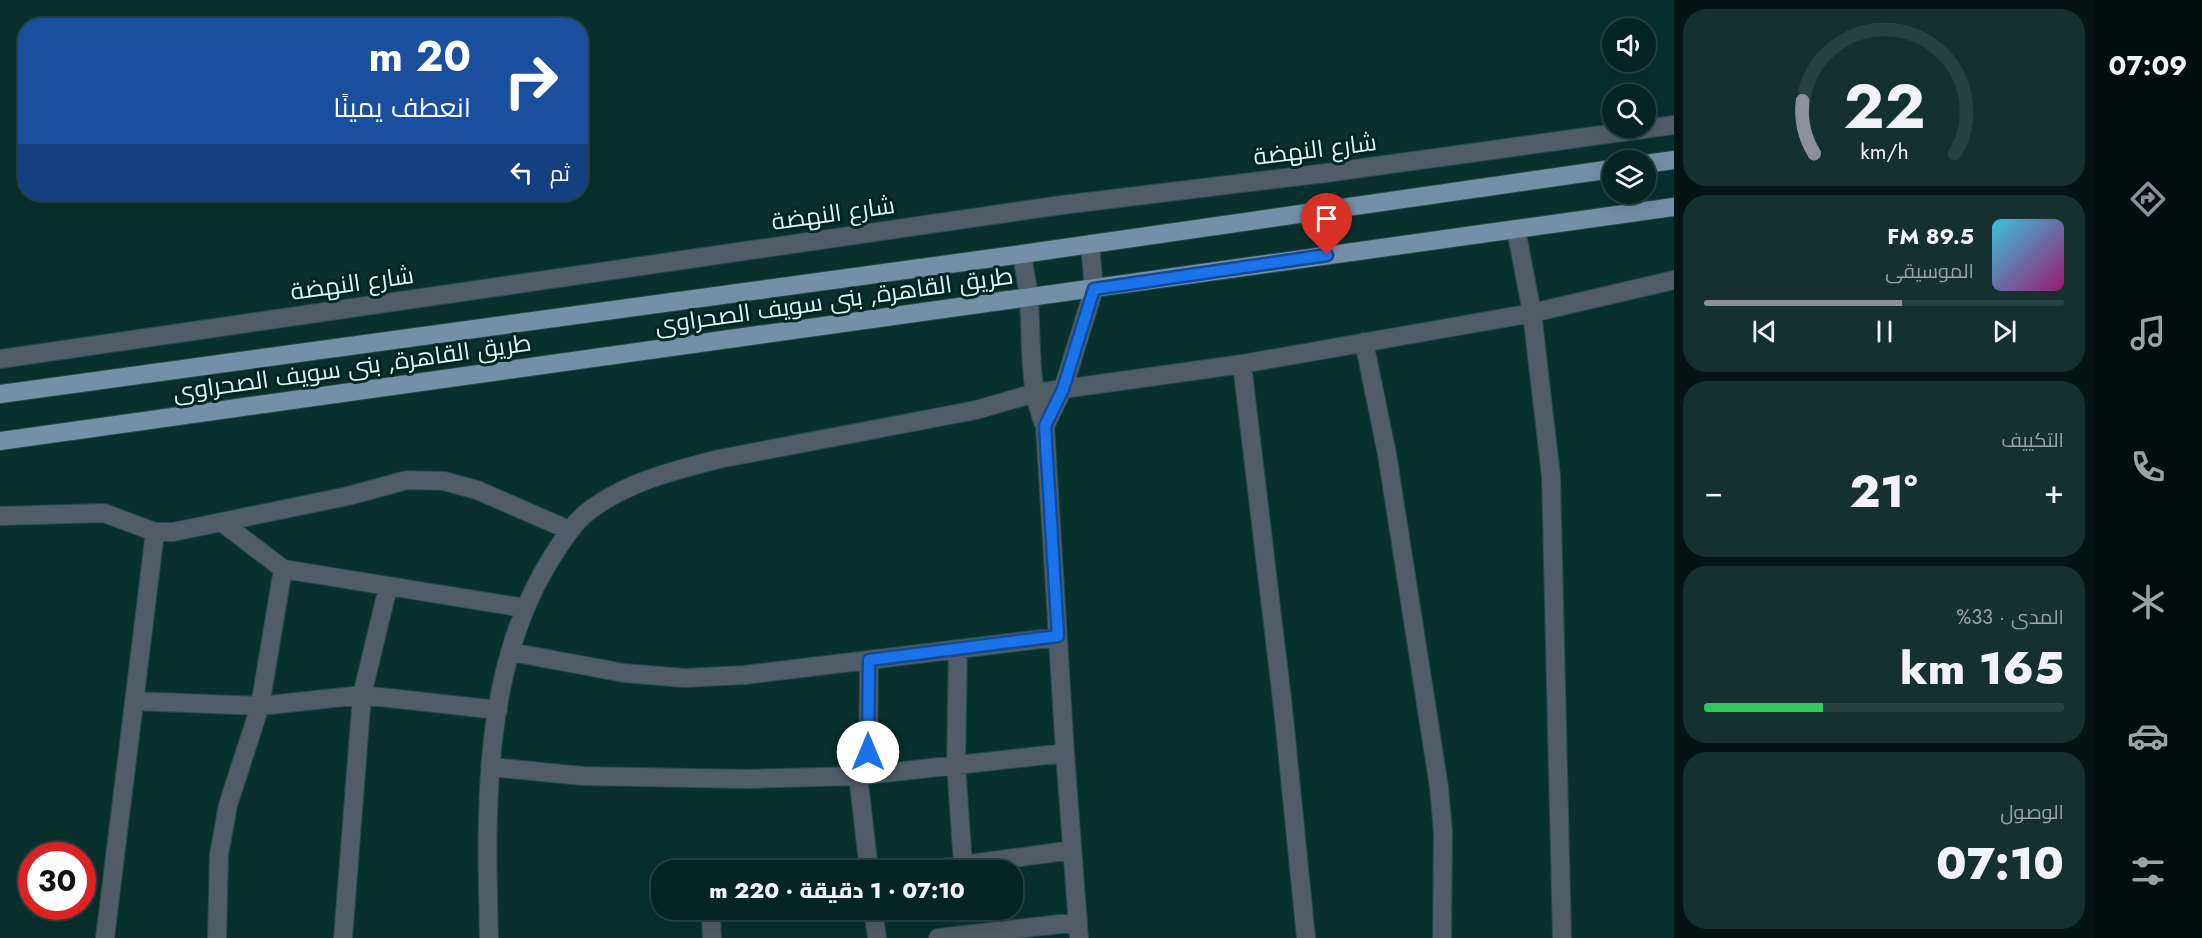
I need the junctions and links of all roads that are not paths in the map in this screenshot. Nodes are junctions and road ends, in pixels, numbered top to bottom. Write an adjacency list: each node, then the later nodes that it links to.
1 (1674, 125): 14 (street, شارع النهضة)
2 (1674, 160): 3 (main road)
3 (1656, 163)
4 (1602, 170): 7 (main road, طريق القاهرة, بنى سويف الصحراوى)
5 (1674, 207): 6 (main road, طريق القاهرة, بنى سويف الصحراوى)
6 (1516, 230): 10 (main road, طريق القاهرة, بنى سويف الصحراوى); 12 (street)
7 (1090, 244): 8 (main road, طريق القاهرة, بنى سويف الصحراوى); 10 (street)
8 (1022, 254): 11 (street); 18 (main road, طريق القاهرة, بنى سويف الصحراوى)
9 (1674, 280): 12 (street)
10 (1094, 289): 11 (main road, طريق القاهرة, بنى سويف الصحراوى); 16 (street)
11 (1029, 296): 17 (street); 20 (main road, طريق القاهرة, بنى سويف الصحراوى)
12 (1532, 313): 13 (street); 57 (street)
13 (1364, 342): 15 (street); 56 (street)
14 (0, 359)
15 (1242, 364): 16 (street); 55 (street)
16 (1063, 389): 17 (street); 19 (street)
17 (1035, 393): 19 (street); 23 (street)
18 (0, 394)
19 (1045, 426): 28 (street)
20 (0, 441)
21 (0, 516): 24 (street)
22 (223, 523): 23 (street); 24 (street); 25 (street)
23 (569, 530): 27 (street)
24 (155, 532): 33 (street)
25 (283, 569): 26 (street); 34 (street)
26 (388, 587): 27 (street); 32 (street)
27 (525, 608): 30 (street)
28 (1058, 636): 29 (street); 36 (street)
29 (958, 649): 31 (street); 37 (street)
30 (511, 652): 31 (street); 35 (street)
31 (869, 660): 39 (street)
32 (362, 695): 34 (street); 35 (street); 50 (street)
33 (134, 701): 34 (street); 48 (street)
34 (260, 706): 49 (street)
35 (498, 710): 38 (street)
36 (1065, 753): 37 (street); 40 (street)
37 (956, 764): 39 (street); 42 (street)
38 (491, 767): 39 (street); 51 (street)
39 (863, 776): 41 (street)
40 (1072, 850): 43 (street); 46 (street)
41 (867, 860)
42 (963, 860)
43 (999, 860)
44 (711, 920): 52 (street)
45 (875, 920): 53 (street)
46 (1078, 930): 47 (street)
47 (976, 936): 54 (street)
48 (105, 938)
49 (217, 938)
50 (343, 938)
51 (489, 938)
52 (712, 938)
53 (877, 938)
54 (938, 938)
55 (1306, 938)
56 (1442, 938)
57 (1562, 938)

